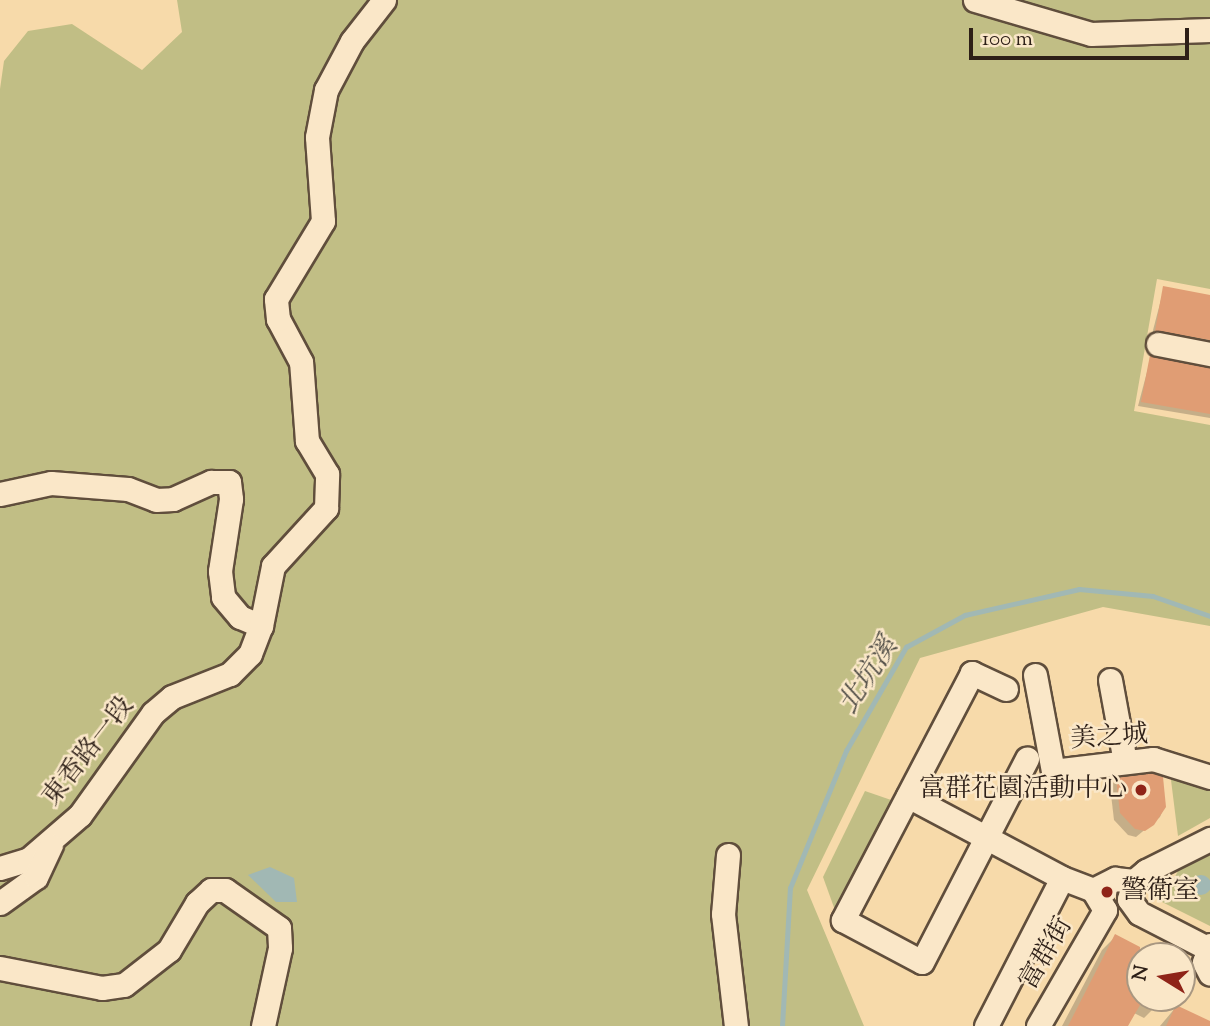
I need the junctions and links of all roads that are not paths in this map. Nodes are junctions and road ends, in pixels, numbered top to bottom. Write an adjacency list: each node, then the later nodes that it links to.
1 (384, 0): 7 (street, 東香路一段)
2 (975, 0): 3 (street)
3 (1210, 30)
4 (1158, 344): 5 (street)
5 (1210, 354)
6 (0, 494): 7 (street)
7 (261, 626): 16 (street, 東香路一段)
8 (1035, 674): 12 (street, 美之城)
9 (1111, 680): 12 (street)
10 (1006, 689): 14 (street)
11 (1027, 759): 15 (street)
12 (1125, 762): 13 (street, 美之城)
13 (1210, 776)
14 (908, 796): 15 (street); 15 (street)
15 (987, 838): 20 (street)
16 (54, 839): 19 (street, 東香路一段); 23 (street)
17 (1210, 839): 22 (street, 富群街)
18 (728, 855): 29 (street)
19 (0, 868)
20 (1062, 878): 21 (street); 30 (street)
21 (1093, 890): 22 (street, 富群街); 24 (street, 富群街)
22 (1132, 890): 24 (street, 富群街); 25 (street)
23 (0, 903)
24 (1105, 910): 31 (street, 富群街)
25 (1209, 946): 27 (street)
26 (0, 968): 28 (street)
27 (1210, 974)
28 (263, 1026)
29 (736, 1026)
30 (986, 1026)
31 (1038, 1026)

